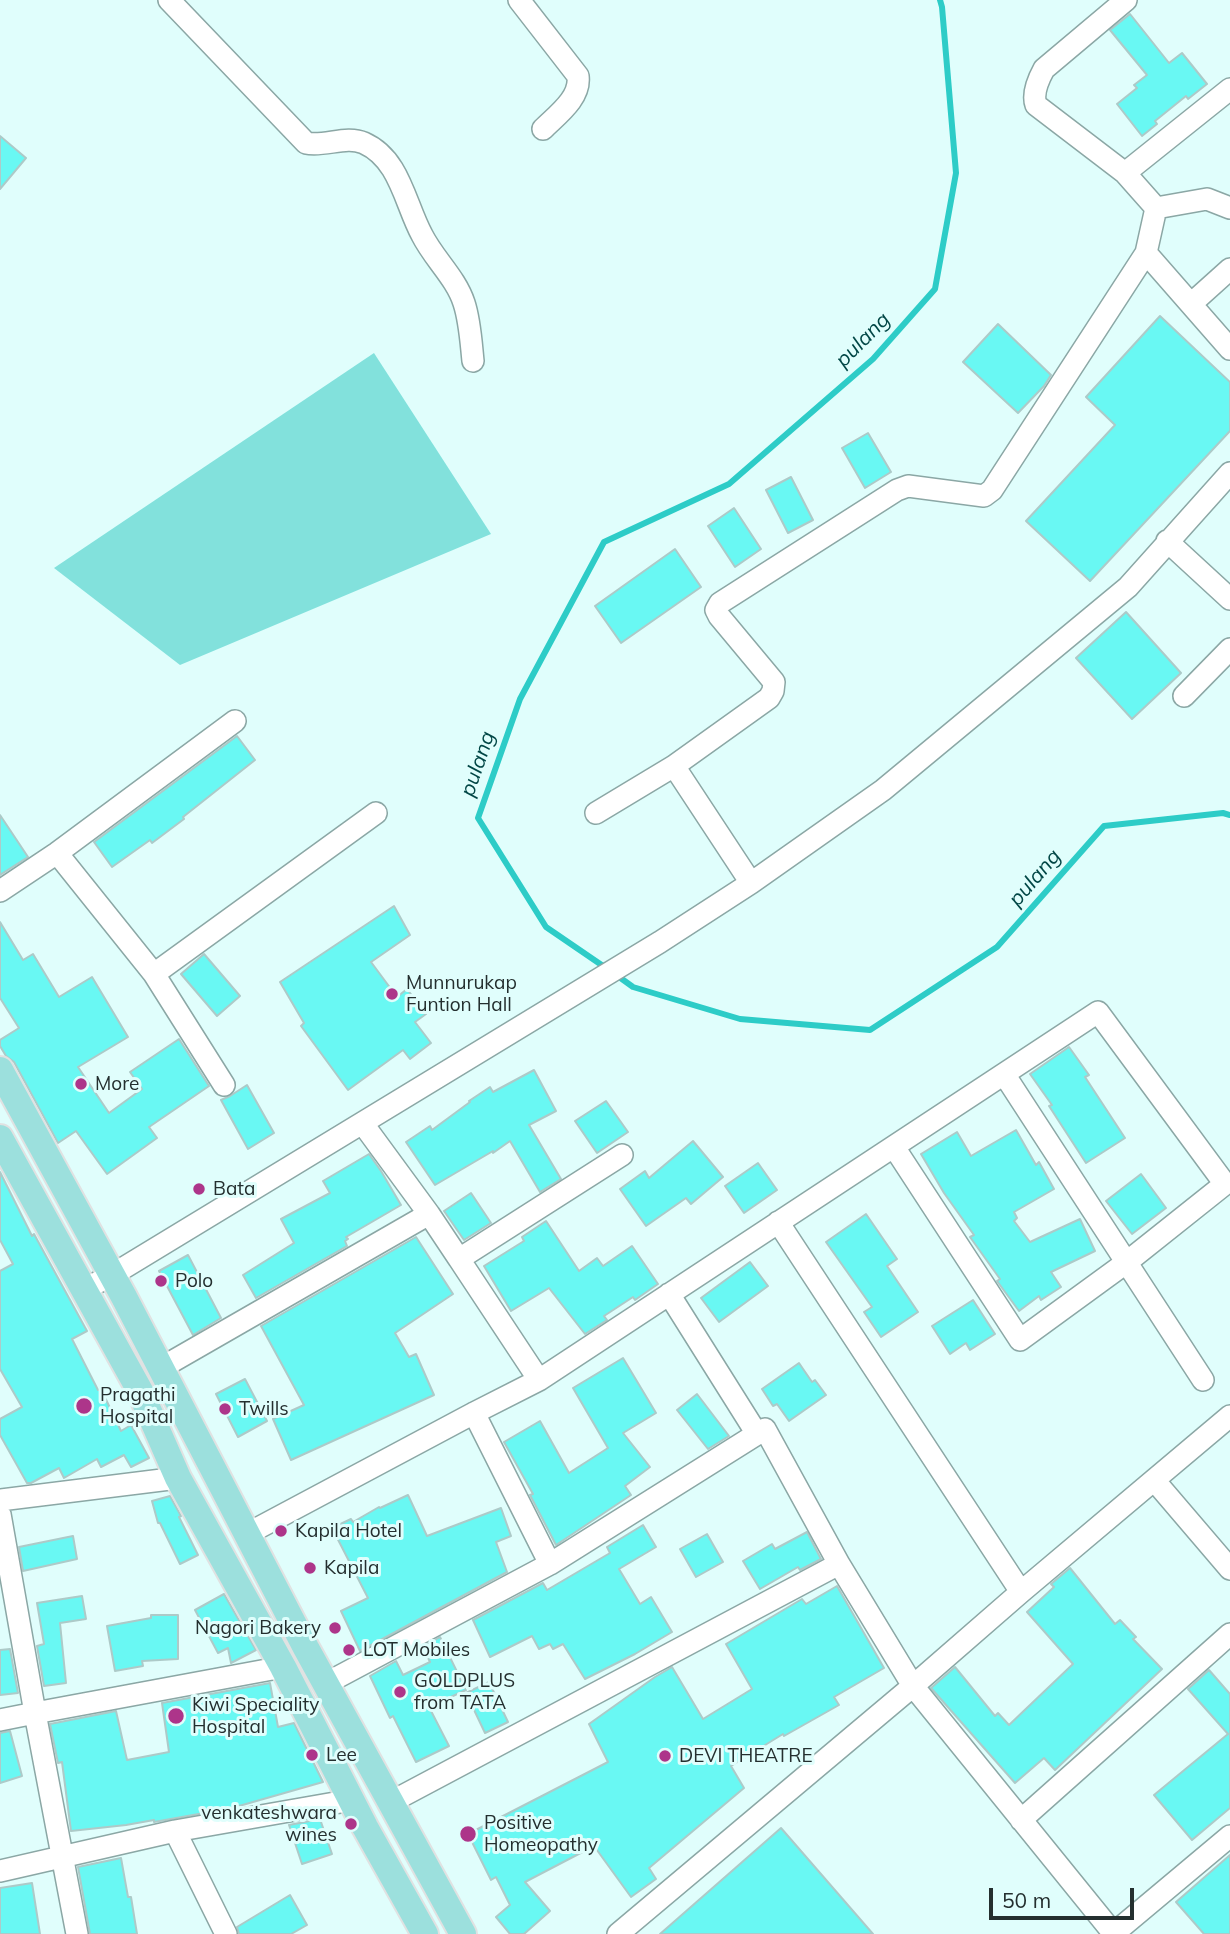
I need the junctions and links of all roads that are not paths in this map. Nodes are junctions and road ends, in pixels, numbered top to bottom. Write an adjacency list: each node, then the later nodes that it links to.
1 (169, 0): 13 (street)
2 (519, 0): 5 (street)
3 (1126, 0): 6 (street)
4 (1230, 89): 6 (street)
5 (543, 130)
6 (1125, 173): 7 (street)
7 (1156, 208): 8 (street); 9 (street)
8 (1230, 208)
9 (1146, 253): 11 (street); 20 (street)
10 (1230, 269): 11 (street)
11 (1191, 304): 12 (street)
12 (1230, 349)
13 (473, 361)
14 (1230, 473): 15 (street)
15 (1167, 541): 16 (street); 24 (street)
16 (1230, 600)
17 (1230, 649): 18 (street)
18 (1184, 696)
19 (234, 721): 23 (street)
20 (674, 765): 22 (street); 24 (street)
21 (376, 813): 26 (street)
22 (596, 813)
23 (57, 853): 25 (street); 26 (street)
24 (751, 883): 30 (street)
25 (0, 891)
26 (154, 974): 29 (street)
27 (0, 1070): 39 (main road)
28 (1004, 1074): 32 (street); 38 (street); 38 (street)
29 (224, 1085)
30 (363, 1124): 35 (street); 39 (street)
31 (0, 1138): 34 (main road)
32 (894, 1147): 36 (street); 38 (street)
33 (622, 1155): 37 (street)
34 (9, 1174): 40 (main road)
35 (429, 1214): 37 (street); 42 (street)
36 (779, 1222): 41 (street); 56 (street)
37 (459, 1259): 43 (street)
38 (1127, 1262): 44 (street)
39 (112, 1275): 40 (street); 42 (main road)
40 (83, 1290): 48 (main road)
41 (669, 1294): 43 (street); 47 (street)
42 (161, 1368): 52 (main road)
43 (539, 1380): 45 (street)
44 (1203, 1380)
45 (474, 1412): 52 (street); 53 (street)
46 (1230, 1416): 49 (street)
47 (757, 1434): 53 (street); 54 (street)
48 (178, 1478): 50 (street); 58 (main road)
49 (1154, 1480): 55 (street); 56 (street)
50 (0, 1500)
51 (0, 1514): 61 (street)
52 (247, 1534): 59 (main road)
53 (550, 1564): 59 (street)
54 (839, 1564): 60 (street); 64 (street)
55 (1230, 1569)
56 (1021, 1592): 60 (street)
57 (1230, 1634): 65 (street)
58 (283, 1667): 61 (street); 63 (main road)
59 (326, 1684): 64 (main road)
60 (914, 1686): 65 (street); 74 (street)
61 (35, 1713): 62 (street); 68 (street)
62 (0, 1720)
63 (352, 1800): 66 (street); 72 (main road)
64 (391, 1802): 73 (main road)
65 (1021, 1820): 75 (street)
66 (175, 1831): 68 (street); 71 (street)
67 (1230, 1836): 75 (street)
68 (61, 1856): 69 (street); 70 (street)
69 (0, 1871)
70 (77, 1934)
71 (226, 1934)
72 (425, 1934)
73 (463, 1934)
74 (618, 1934)
75 (1114, 1934)

